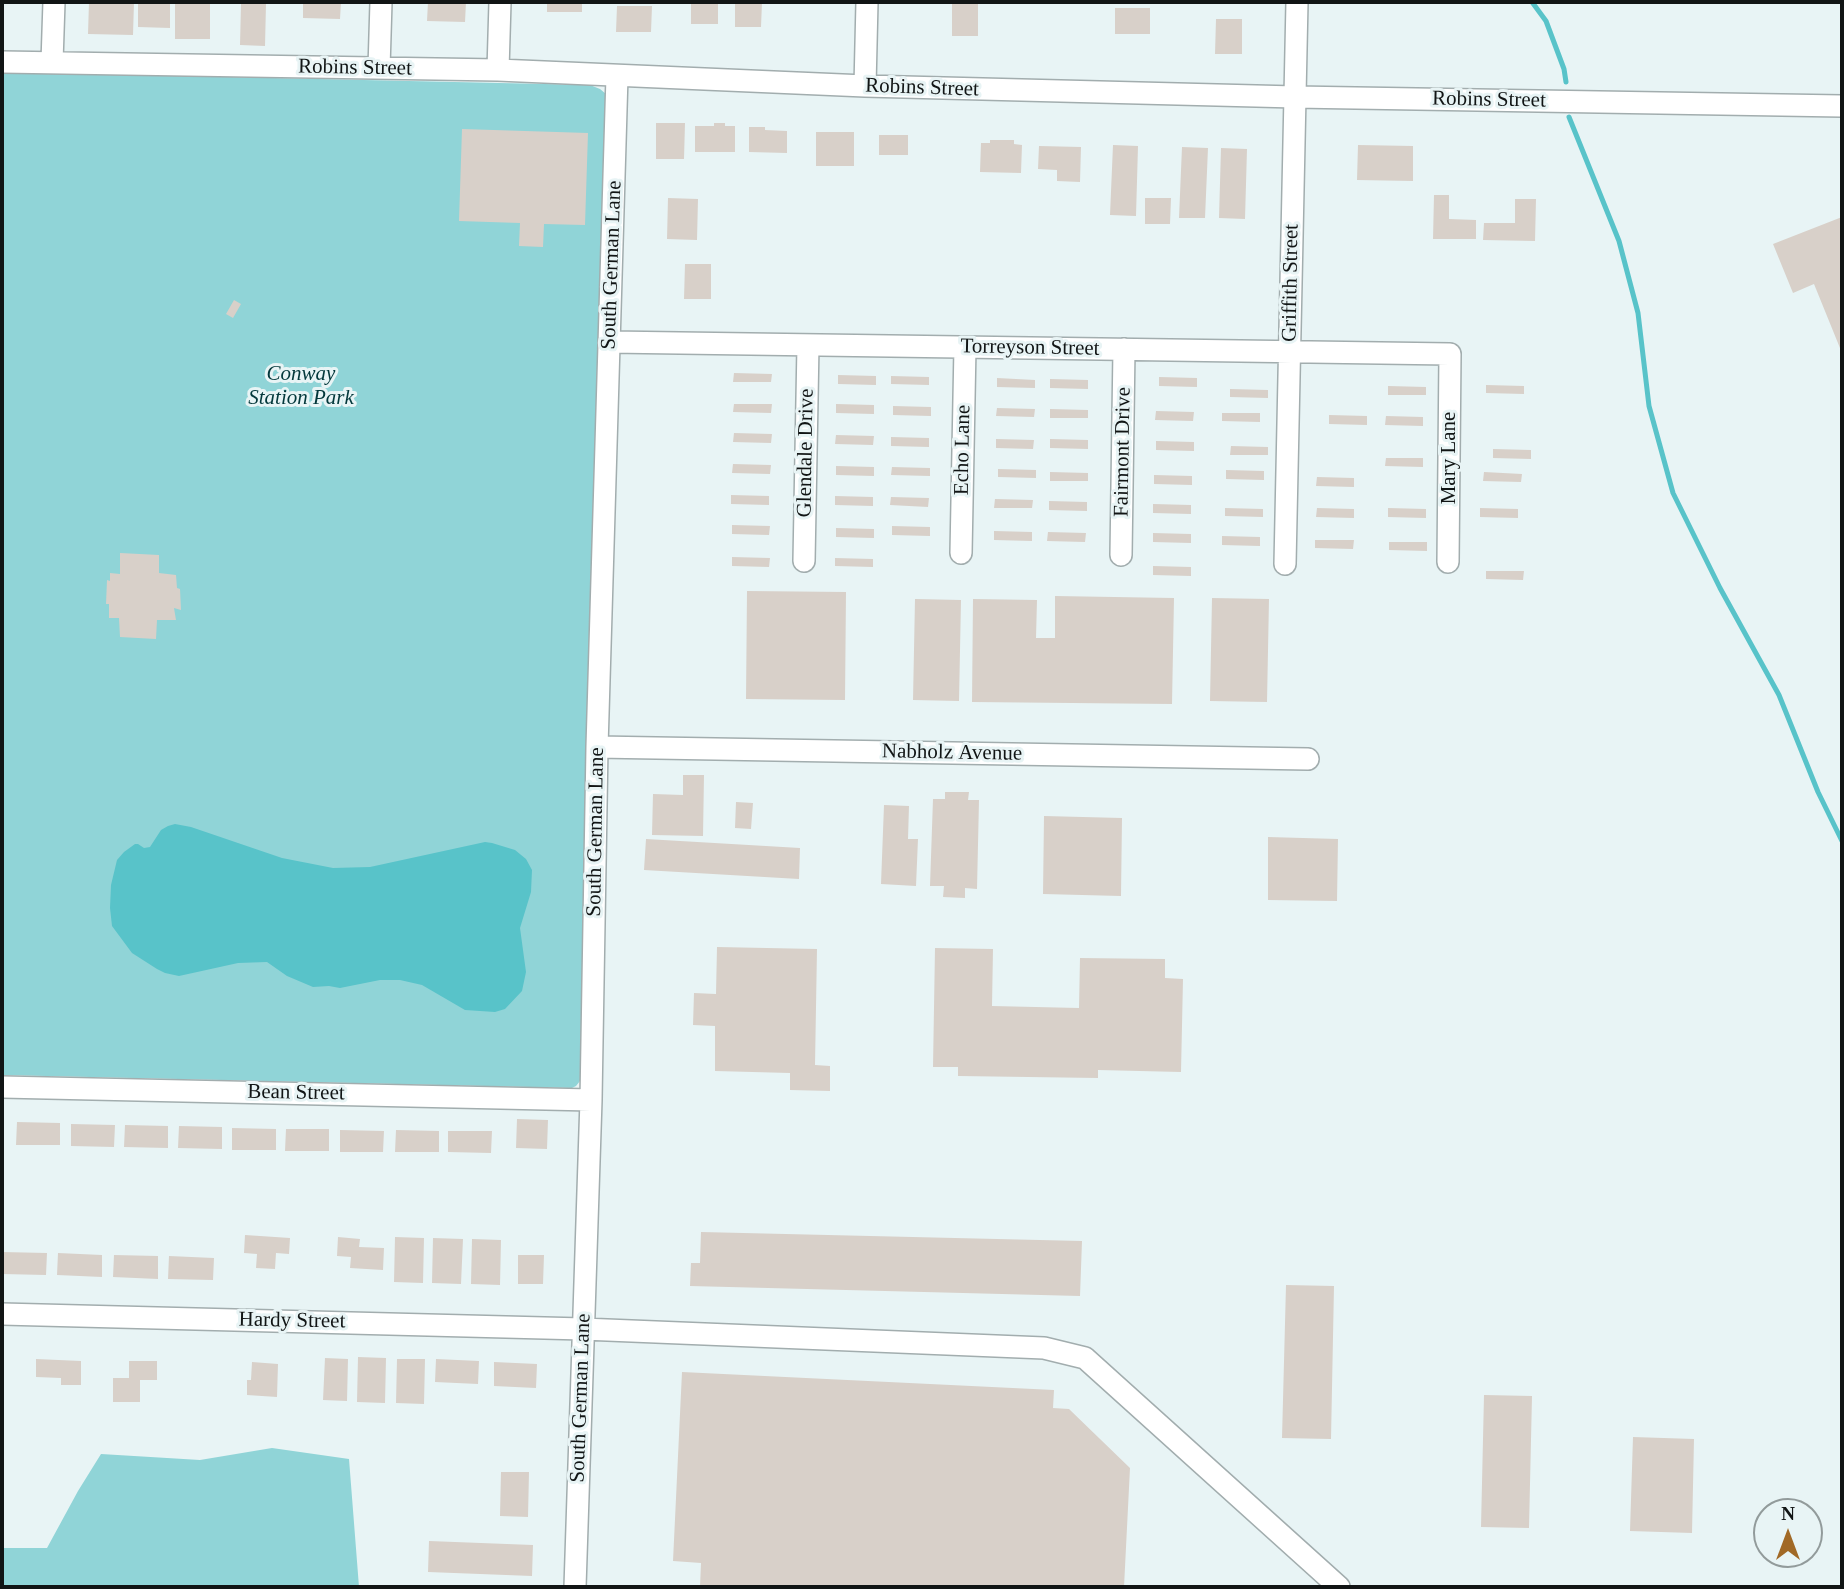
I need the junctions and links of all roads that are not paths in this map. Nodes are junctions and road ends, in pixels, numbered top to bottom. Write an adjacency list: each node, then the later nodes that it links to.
1 (54, 2): 7 (street)
2 (381, 2): 8 (street)
3 (500, 2): 9 (street)
4 (867, 2): 11 (street)
5 (1297, 2): 12 (street, Griffith Street)
6 (2, 62): 7 (street, Robins Street)
7 (52, 62): 8 (street, Robins Street)
8 (379, 68): 9 (street, Robins Street)
9 (498, 70): 10 (street, Robins Street)
10 (617, 76): 11 (street, Robins Street); 14 (street, South German Lane)
11 (865, 86): 12 (street, Robins Street)
12 (1295, 97): 13 (street, Robins Street); 18 (street, Griffith Street)
13 (1842, 106)
14 (610, 342): 15 (street, Torreyson Street); 25 (street, South German Lane)
15 (808, 345): 16 (street, Torreyson Street); 22 (street, Glendale Drive)
16 (965, 347): 17 (street, Torreyson Street); 20 (street, Echo Lane)
17 (1124, 349): 18 (street, Torreyson Street); 21 (street, Fairmont Drive)
18 (1289, 352): 19 (street, Torreyson Street); 24 (street, Griffith Street)
19 (1450, 354): 23 (street, Mary Lane)
20 (961, 553)
21 (1121, 555)
22 (804, 561)
23 (1448, 562)
24 (1284, 564)
25 (597, 747): 26 (street, Nabholz Avenue); 28 (street, South German Lane)
26 (1308, 759)
27 (2, 1087): 28 (street, Bean Street)
28 (591, 1100): 30 (street, South German Lane)
29 (2, 1314): 30 (street, Hardy Street)
30 (583, 1329): 31 (street, South German Lane); 32 (street, Hardy Street)
31 (575, 1587)
32 (1339, 1587)

